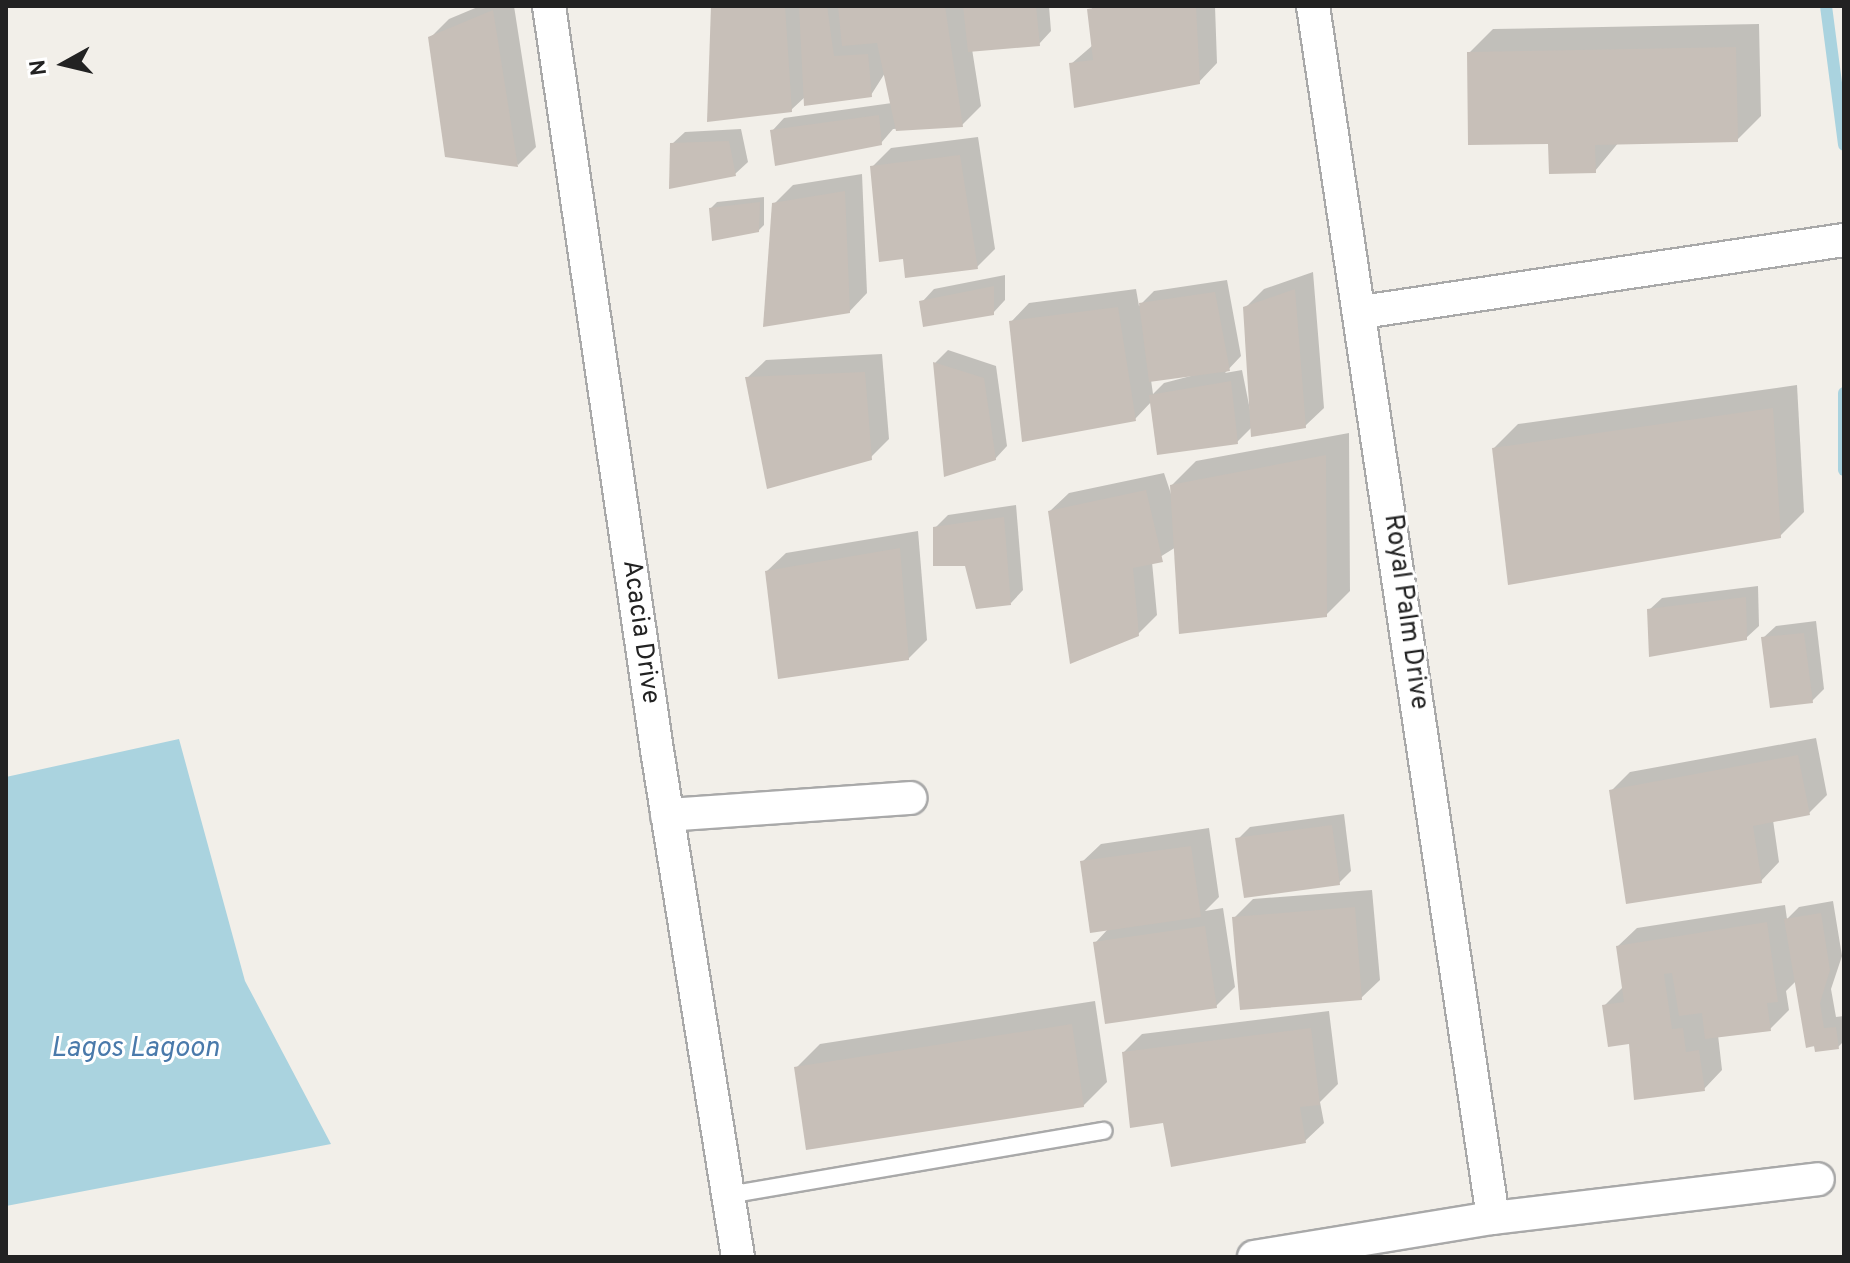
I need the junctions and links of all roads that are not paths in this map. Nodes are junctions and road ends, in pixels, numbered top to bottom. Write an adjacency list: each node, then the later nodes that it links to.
1 (549, 6): 6 (street, Acacia Drive)
2 (1313, 6): 4 (street, Royal Palm Drive)
3 (1844, 240): 4 (street)
4 (1362, 312): 10 (street, Royal Palm Drive)
5 (910, 798): 6 (street)
6 (667, 815): 9 (street, Acacia Drive)
7 (1104, 1131): 9 (lane)
8 (1818, 1179): 10 (street)
9 (728, 1195): 11 (street, Acacia Drive)
10 (1493, 1218): 12 (street)
11 (738, 1257)
12 (1254, 1257)

